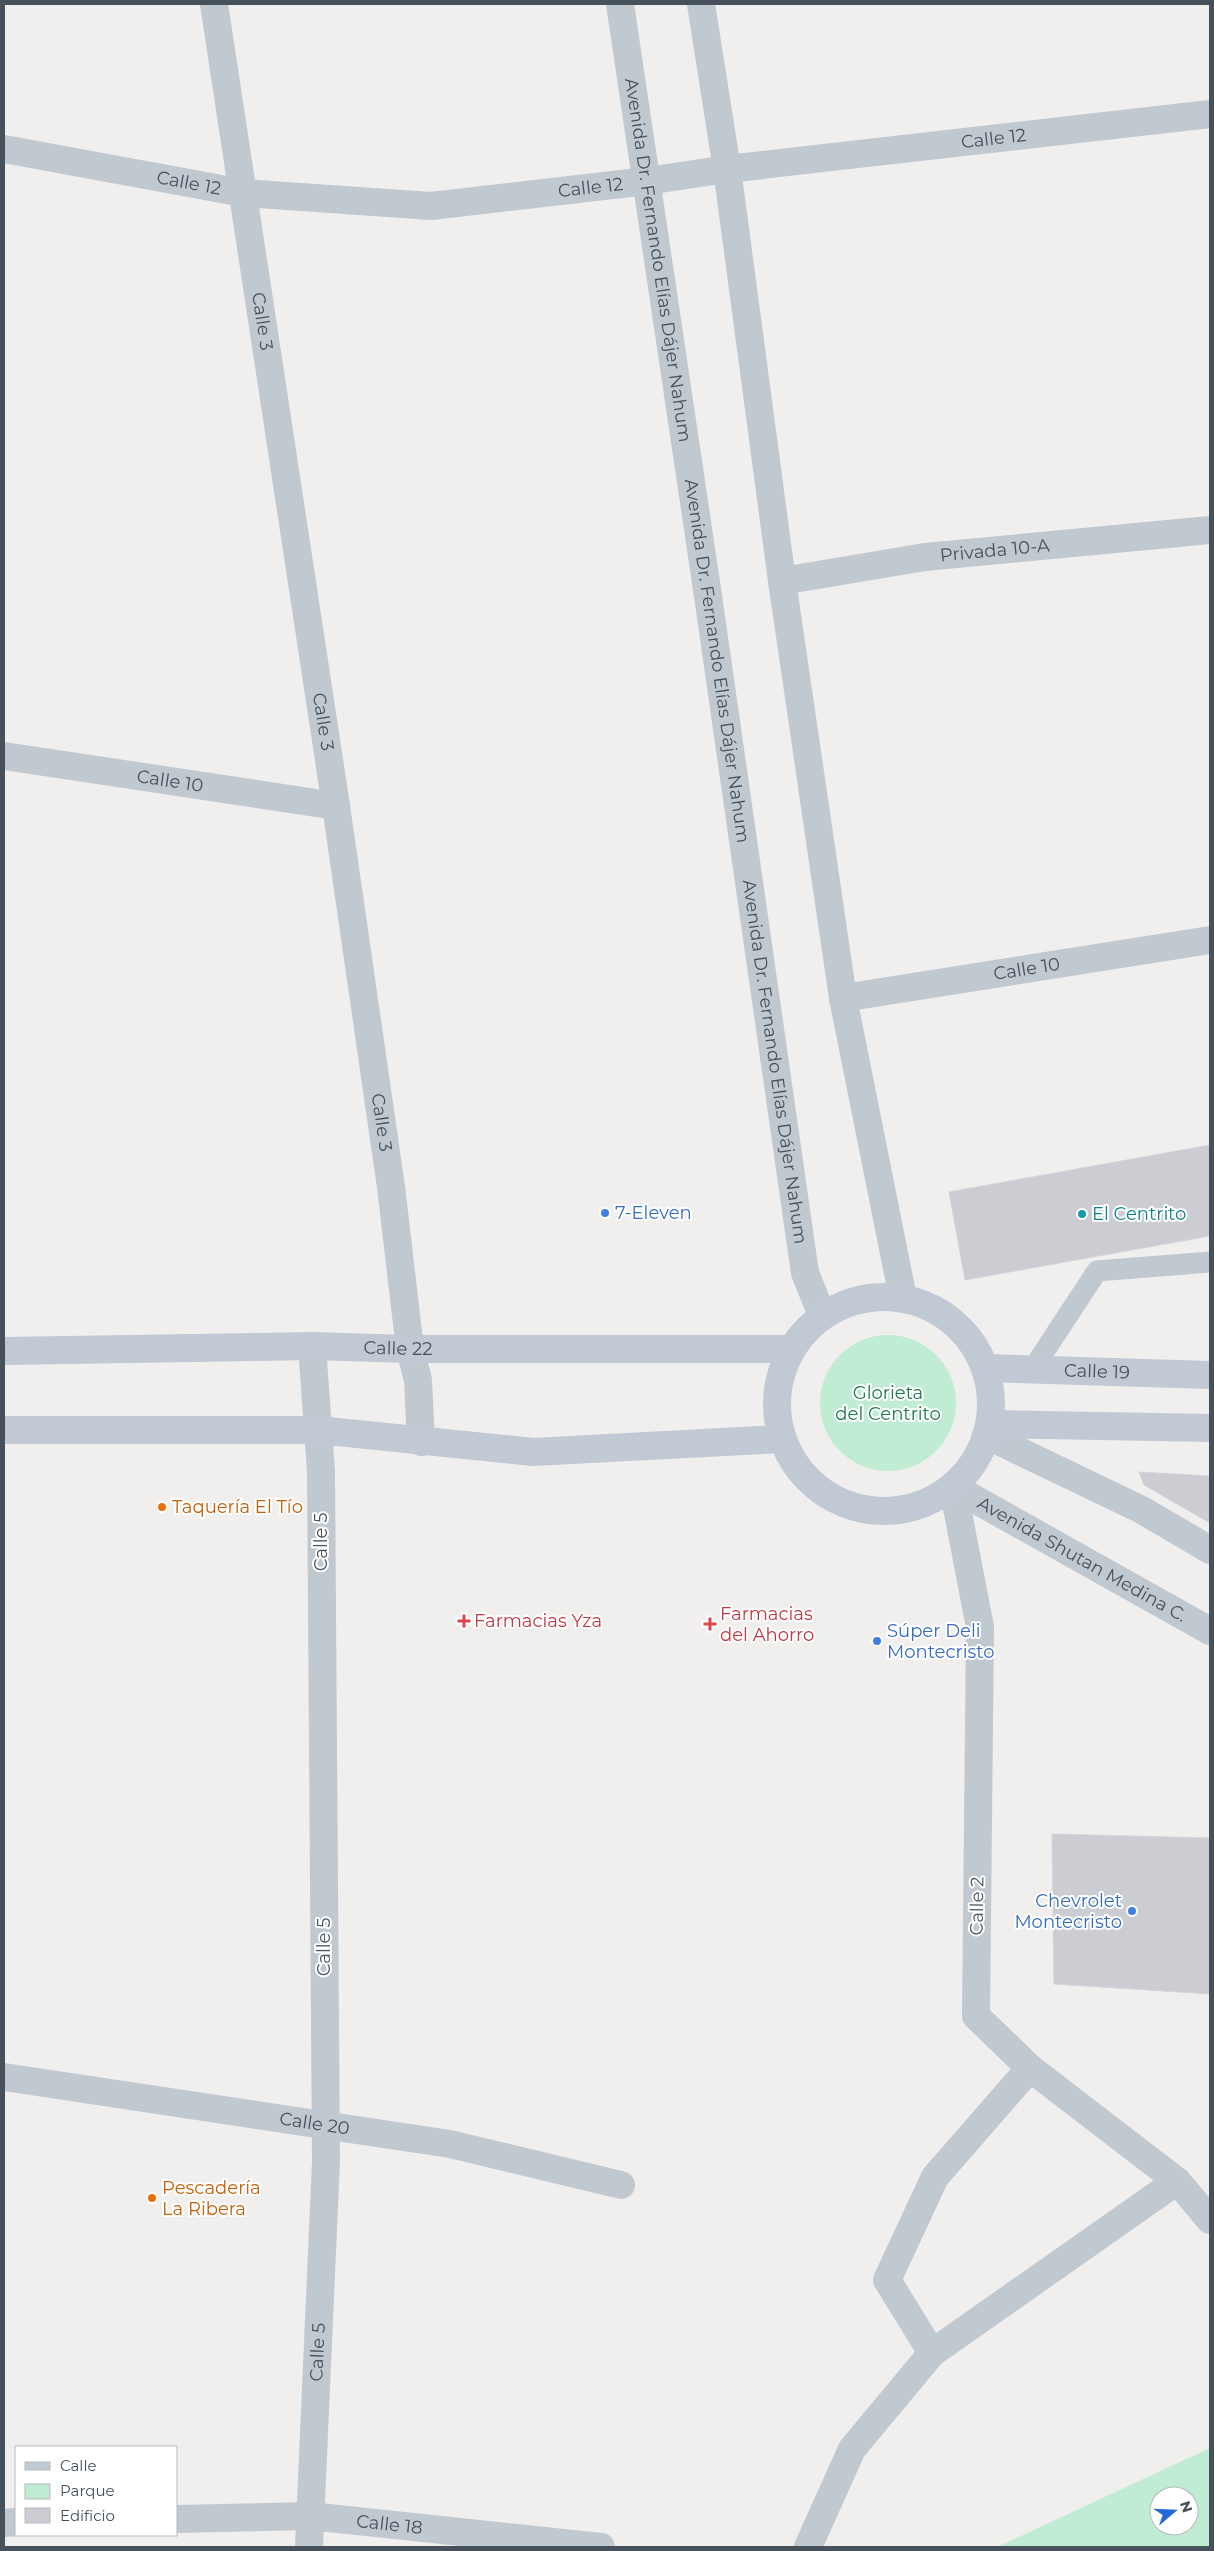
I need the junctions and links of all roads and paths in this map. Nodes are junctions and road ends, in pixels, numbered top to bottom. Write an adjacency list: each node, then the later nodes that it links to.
1 (214, 4): 8 (street, Calle 3)
2 (620, 4): 7 (street, Avenida Dr. Fernando Elías Dájer Nahum)
3 (701, 4): 6 (street)
4 (1210, 114): 6 (street, Calle 12)
5 (4, 149): 8 (street, Calle 12)
6 (727, 169): 7 (street, Calle 12); 10 (street)
7 (647, 181): 8 (street, Calle 12); 17 (street, Avenida Dr. Fernando Elías Dájer Nahum)
8 (243, 192): 12 (street, Calle 3)
9 (1210, 530): 10 (street, Privada 10-A)
10 (782, 581): 14 (street)
11 (4, 756): 12 (street, Calle 10)
12 (336, 806): 19 (street, Calle 3)
13 (1210, 940): 14 (street, Calle 10)
14 (843, 998): 16 (street)
15 (1210, 1262): 23 (lane)
16 (903, 1298): 17 (main road); 22 (main road)
17 (822, 1315): 20 (main road)
18 (312, 1346): 19 (main road, Calle 22); 21 (main road, Calle 22); 28 (street, Calle 5)
19 (410, 1349): 20 (main road, Calle 22); 30 (street, Calle 3)
20 (790, 1349): 29 (main road)
21 (4, 1351)
22 (985, 1368): 23 (main road, Calle 19); 26 (main road)
23 (1032, 1370): 24 (main road, Calle 19)
24 (1210, 1375)
25 (1210, 1428): 26 (main road)
26 (988, 1429): 31 (main road); 32 (street)
27 (4, 1430): 28 (main road)
28 (318, 1430): 30 (main road); 36 (street, Calle 5)
29 (781, 1439): 30 (main road); 31 (main road)
30 (421, 1442)
31 (954, 1487): 33 (street, Avenida Shutan Medina C.); 34 (street, Calle 2)
32 (1210, 1550)
33 (1210, 1631)
34 (1030, 2068): 37 (street, Calle 2); 40 (street)
35 (4, 2077): 36 (street, Calle 20)
36 (325, 2127): 38 (street, Calle 20); 41 (street, Calle 5)
37 (1177, 2181): 39 (street, Calle 2); 40 (street)
38 (621, 2185)
39 (1210, 2220)
40 (932, 2352): 45 (street)
41 (310, 2516): 42 (street, Calle 18); 43 (street, Calle 5); 44 (street, Calle 18)
42 (178, 2519)
43 (309, 2547)
44 (600, 2547)
45 (808, 2547)

